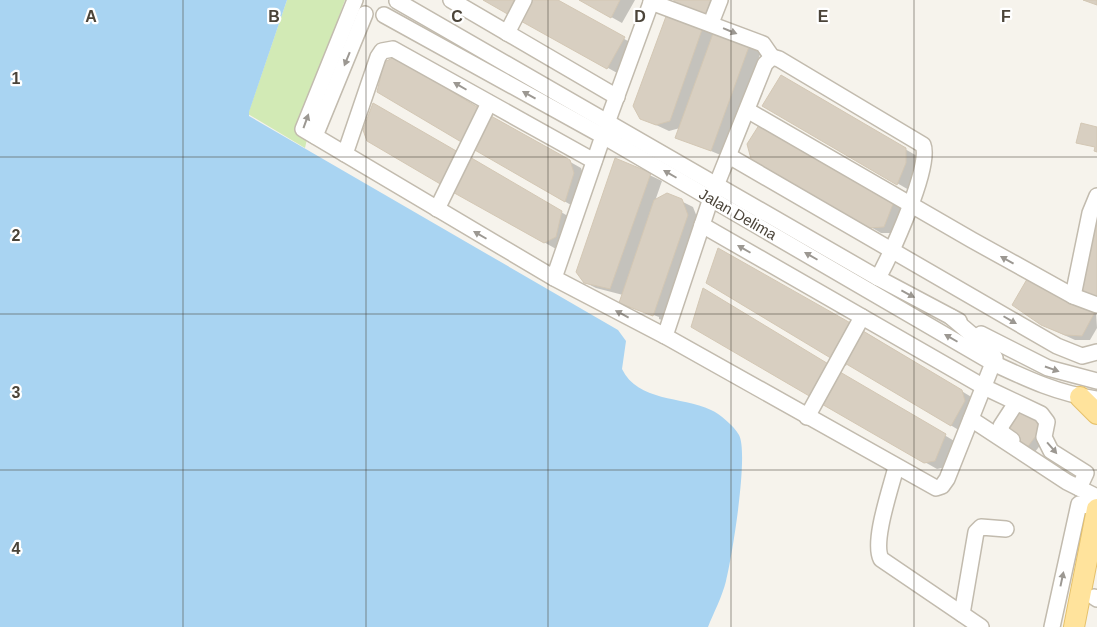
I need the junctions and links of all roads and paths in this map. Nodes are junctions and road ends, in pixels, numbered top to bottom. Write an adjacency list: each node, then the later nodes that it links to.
1 (355, 0): 7 (street); 16 (street, one-way to 1)
2 (397, 0): 8 (street); 15 (street, Jalan Delima)
3 (451, 0): 10 (street)
4 (524, 0): 10 (street)
5 (720, 0): 9 (street)
6 (652, 1): 9 (street); 12 (street)
7 (366, 14): 8 (street); 16 (street, one-way to 16)
8 (384, 15): 15 (street, Jalan Delima, one-way to 8)
9 (711, 23): 11 (street, one-way to 11)
10 (507, 33): 12 (street)
11 (772, 57): 14 (street); 22 (street)
12 (617, 96): 15 (street)
13 (490, 103): 17 (street, one-way to 17); 19 (street); 23 (street)
14 (747, 110): 18 (street); 22 (street)
15 (605, 129): 19 (street); 20 (street, Jalan Delima)
16 (315, 136): 17 (street)
17 (345, 154): 23 (street)
18 (729, 156): 20 (street); 25 (street)
19 (594, 161): 26 (street)
20 (714, 192): 24 (street); 27 (street, Jalan Delima); 34 (street, Jalan Delima, one-way to 20)
21 (1097, 196): 28 (street)
22 (910, 205): 25 (street); 28 (street, one-way to 22)
23 (436, 209): 26 (street, one-way to 23)
24 (702, 225): 30 (street, one-way to 24); 32 (street)
25 (894, 250): 27 (street); 33 (street, one-way to 33)
26 (554, 278): 32 (street, one-way to 26)
27 (878, 278): 31 (street, Jalan Delima, one-way to 31)
28 (1073, 296): 29 (street)
29 (1097, 305)
30 (862, 317): 35 (street); 39 (street)
31 (952, 317): 34 (street); 36 (street, Jalan Delima, one-way to 36)
32 (665, 336): 39 (street)
33 (1097, 352)
34 (993, 363): 35 (street); 36 (street, Jalan Delima)
35 (984, 387): 37 (street); 40 (street)
36 (1092, 387): 38 (main road)
37 (1013, 401): 41 (street); 43 (street); 43 (street, one-way to 43)
38 (1097, 414)
39 (807, 417): 42 (street)
40 (971, 419): 41 (street); 42 (street)
41 (989, 430): 43 (street)
42 (896, 467): 48 (street)
43 (1073, 485): 44 (street)
44 (1097, 497)
45 (1097, 509): 50 (street, one-way to 45); 51 (main road)
46 (1006, 529): 48 (street)
47 (1096, 593): 52 (main road)
48 (962, 614): 49 (street)
49 (981, 627)
50 (1052, 627)
51 (1074, 627)
52 (1088, 627)

